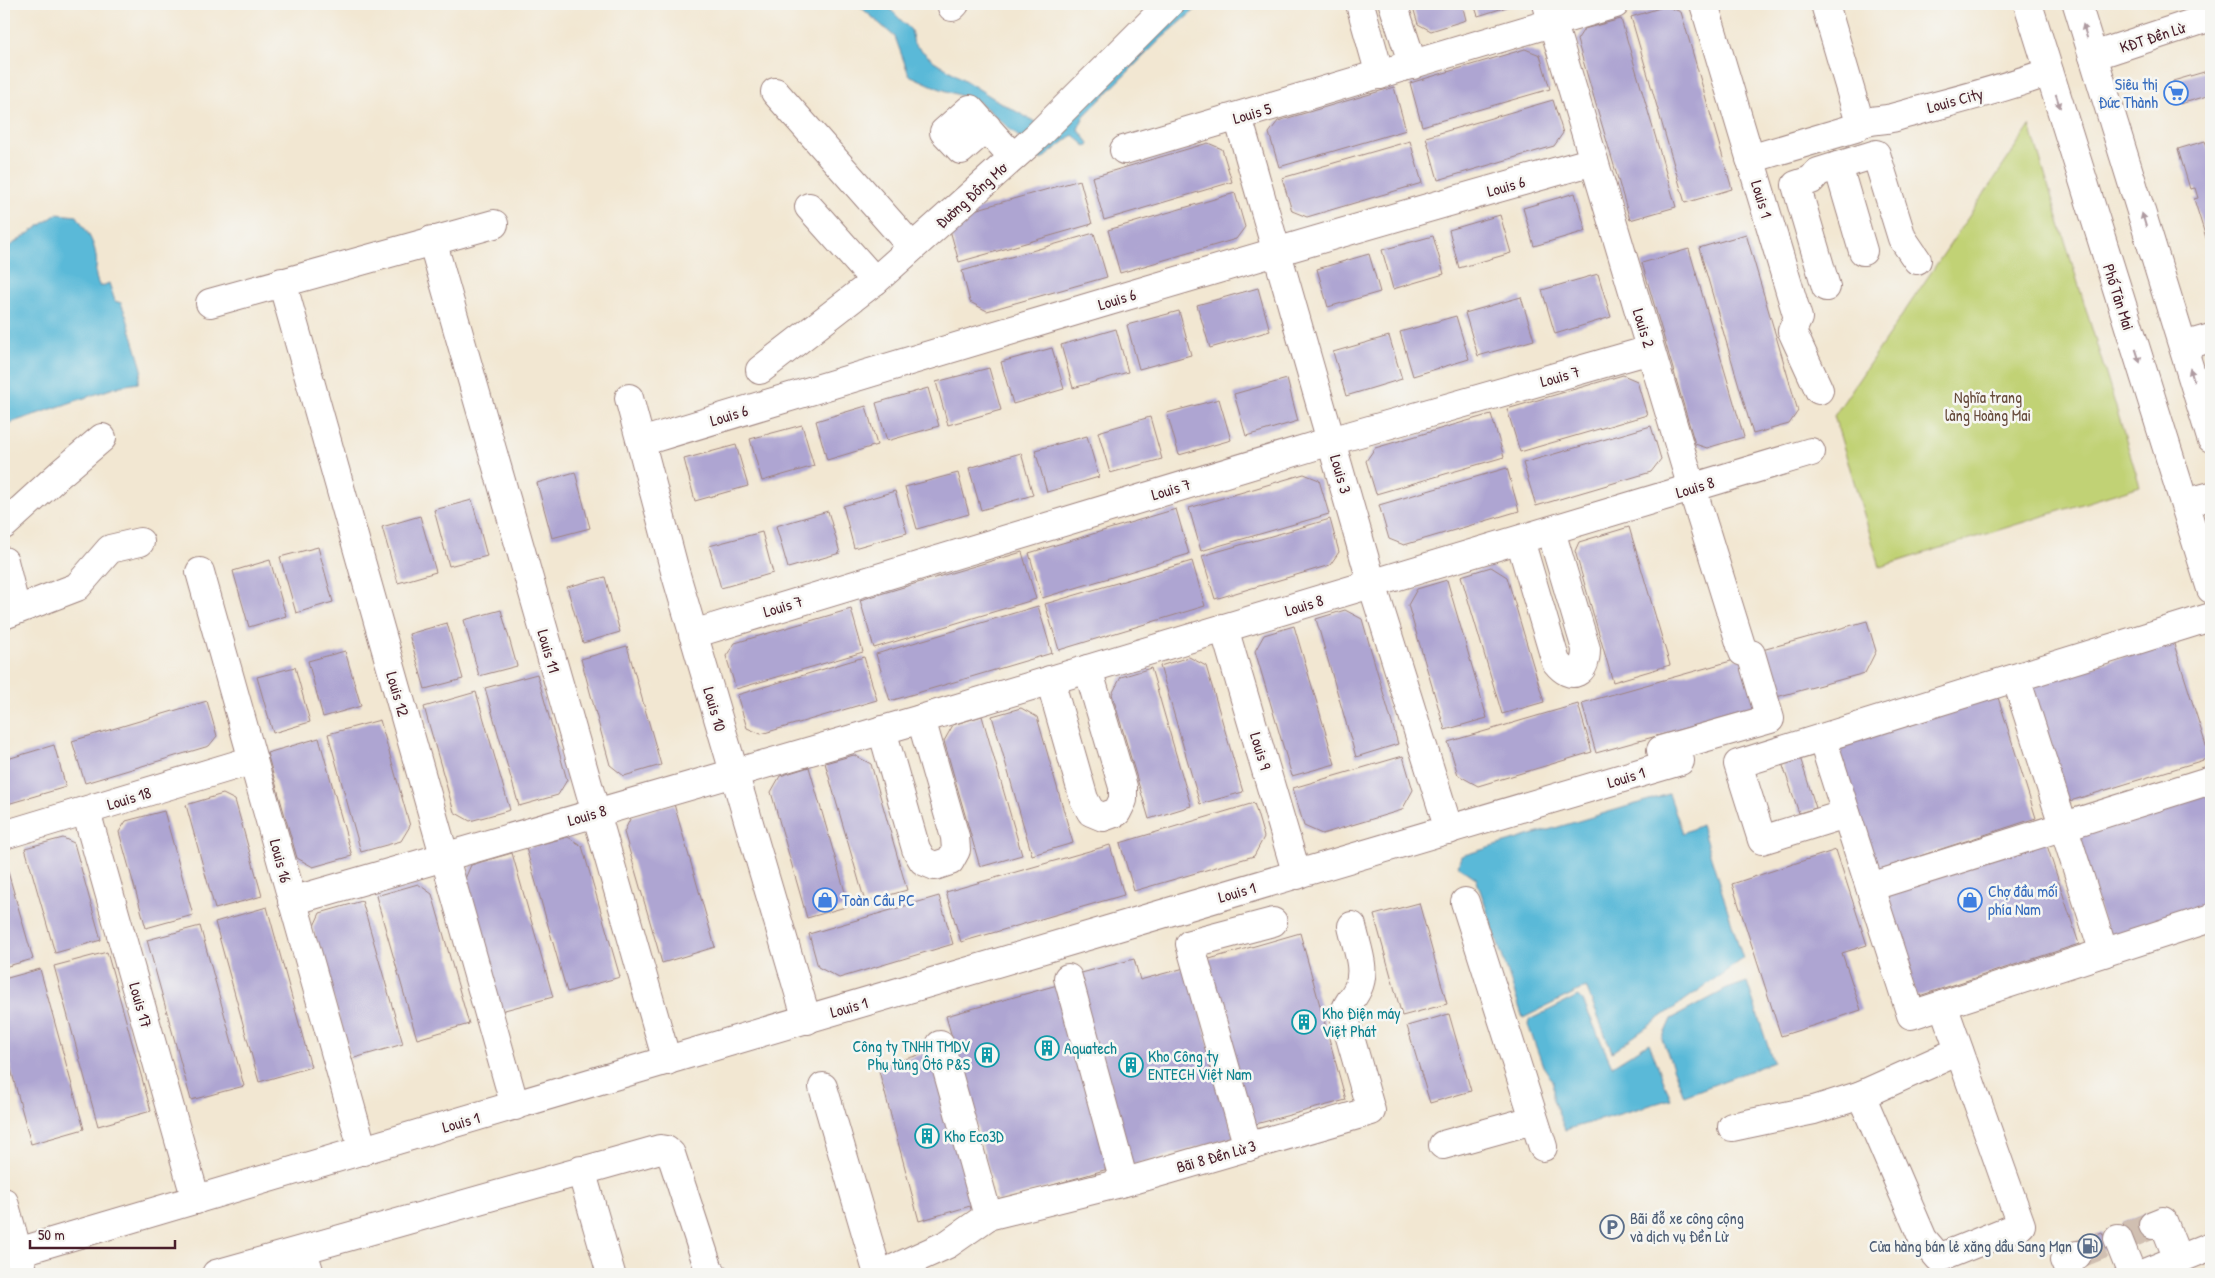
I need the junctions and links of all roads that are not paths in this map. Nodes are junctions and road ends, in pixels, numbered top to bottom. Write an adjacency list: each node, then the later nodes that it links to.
1 (1169, 4): 21 (street, Đường Đồng Mơ)
2 (1360, 4): 14 (street)
3 (1393, 4): 12 (street)
4 (1615, 4): 9 (street, Louis 5)
5 (1704, 4): 22 (street, Louis 1)
6 (1825, 4): 17 (street)
7 (2028, 4): 13 (street, Phố Tân Mai)
8 (2077, 4): 11 (street, one-way to 8)
9 (1550, 13): 12 (street, Louis 5); 23 (street, Louis 2)
10 (2211, 17): 11 (street, KĐT Đền Lừ)
11 (2093, 56): 37 (street, one-way to 11)
12 (1413, 66): 14 (street, Louis 5)
13 (2048, 72): 17 (street, Louis City); 49 (street, Phố Tân Mai, one-way to 49)
14 (1380, 75): 16 (street, Louis 5)
15 (775, 92): 28 (street)
16 (1238, 117): 20 (street, Louis 5); 29 (street, Louis 3)
17 (1860, 123): 19 (street, Louis City)
18 (940, 135): 21 (street)
19 (1808, 142): 22 (street, Louis City); 24 (street)
20 (1124, 150)
21 (1013, 157): 28 (street, Đường Đồng Mơ)
22 (1750, 159): 40 (street, Louis 1)
23 (1594, 161): 29 (street, Louis 6); 38 (street, Louis 2)
24 (1828, 168): 30 (street); 31 (street); 34 (street)
25 (821, 210): 32 (street)
26 (494, 224): 27 (street)
27 (432, 240): 33 (street); 73 (street, Louis 11)
28 (912, 247): 32 (street, Đường Đồng Mơ)
29 (1277, 251): 44 (street, Louis 3); 45 (street, Louis 6)
30 (1863, 251)
31 (1917, 260)
32 (875, 281): 39 (street, Đường Đồng Mơ)
33 (282, 282): 35 (street); 78 (street, Louis 12)
34 (1826, 288)
35 (210, 303)
36 (2211, 338): 37 (street)
37 (2183, 346): 43 (street, one-way to 37)
38 (1650, 350): 44 (street, Louis 7); 47 (street, Louis 2)
39 (760, 370)
40 (1819, 390)
41 (629, 398): 45 (street, Louis 10)
42 (102, 438): 50 (street)
43 (2211, 438)
44 (1331, 441): 56 (street, Louis 3); 61 (street, Louis 7)
45 (641, 442): 61 (street, Louis 10)
46 (1811, 452): 47 (street, Louis 8)
47 (1692, 488): 51 (street, Louis 8); 69 (street, Louis 2)
48 (2211, 496): 49 (street)
49 (2185, 503): 57 (street, Phố Tân Mai)
50 (4, 525)
51 (1551, 531): 52 (street, Louis 8); 52 (street)
52 (1520, 540): 56 (street, Louis 8)
53 (140, 542): 58 (street)
54 (4, 561): 58 (street)
55 (200, 572): 68 (street, Louis 16)
56 (1372, 584): 60 (street, Louis 8); 76 (street, Louis 3)
57 (2211, 589)
58 (10, 613)
59 (2211, 617): 63 (street)
60 (1224, 628): 62 (street, Louis 8); 79 (street, Louis 9)
61 (693, 634): 70 (street, Louis 10)
62 (1088, 669): 64 (street, Louis 8); 64 (street)
63 (2016, 678): 67 (street); 75 (street)
64 (1050, 680): 65 (street, Louis 8)
65 (920, 719): 66 (street, Louis 8); 66 (street)
66 (882, 730): 70 (street, Louis 8)
67 (1822, 738): 74 (street); 74 (street)
68 (253, 760): 72 (street, Louis 18); 81 (street, Louis 16)
69 (1673, 763): 76 (street, Louis 1)
70 (734, 773): 73 (street, Louis 8); 89 (street, Louis 10)
71 (2211, 780): 75 (street)
72 (86, 811): 77 (street, Louis 18); 104 (street, Louis 17)
73 (596, 812): 78 (street, Louis 8); 92 (street, Louis 11)
74 (1846, 814): 80 (street)
75 (2063, 826): 80 (street); 86 (street)
76 (1449, 830): 79 (street, Louis 1)
77 (4, 835)
78 (444, 856): 81 (street, Louis 8); 95 (street, Louis 12)
79 (1297, 874): 89 (street, Louis 1)
80 (1870, 887): 88 (street)
81 (292, 901): 101 (street, Louis 16)
82 (1466, 902): 96 (street)
83 (2211, 918): 86 (street)
84 (1273, 922): 99 (street)
85 (1352, 926): 99 (street, Bãi 8 Đền Lừ 3)
86 (2104, 953): 88 (street)
87 (1068, 978): 103 (street)
88 (1943, 1005): 91 (street)
89 (806, 1020): 92 (street, Louis 1)
90 (940, 1045): 106 (street)
91 (1959, 1051): 94 (street); 94 (street)
92 (668, 1061): 95 (street, Louis 1)
93 (822, 1087): 116 (street)
94 (1861, 1095): 97 (street)
95 (515, 1106): 101 (street, Louis 1)
96 (1532, 1120): 98 (street); 100 (street)
97 (1732, 1127)
98 (1443, 1145)
99 (1248, 1147): 103 (street, Bãi 8 Đền Lừ 3)
100 (1543, 1147)
101 (363, 1151): 104 (street, Louis 1)
102 (581, 1170): 111 (street); 113 (street); 115 (street)
103 (1124, 1182): 106 (street, Bãi 8 Đền Lừ 3)
104 (196, 1200): 112 (street, Louis 1)
105 (4, 1202): 112 (street)
106 (988, 1216): 117 (street, Bãi 8 Đền Lừ 3)
107 (2153, 1225): 110 (street)
108 (2117, 1239): 118 (street)
109 (2211, 1246): 110 (street)
110 (2178, 1259): 119 (street)
111 (307, 1262): 114 (street)
112 (21, 1263)
113 (606, 1273)
114 (216, 1274)
115 (713, 1274)
116 (878, 1274)
117 (882, 1274)
118 (2132, 1274)
119 (2142, 1274)

